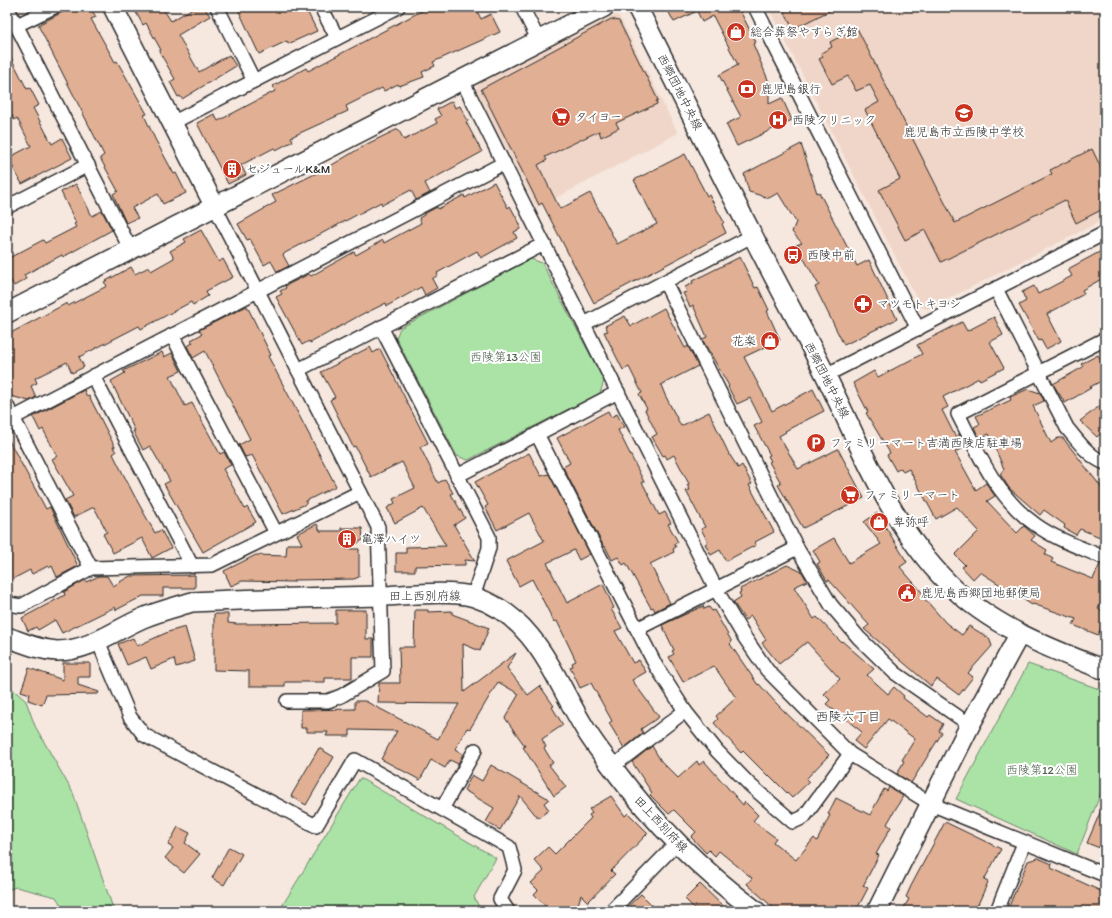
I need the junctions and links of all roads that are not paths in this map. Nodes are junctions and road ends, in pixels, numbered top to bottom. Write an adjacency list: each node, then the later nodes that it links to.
1 (7, 7): 11 (street)
2 (54, 7): 11 (street)
3 (113, 7): 16 (street)
4 (217, 7): 15 (street)
5 (321, 7): 12 (street)
6 (398, 7): 12 (street)
7 (522, 7): 13 (street)
8 (604, 7): 13 (street)
9 (637, 7): 22 (street, 西郷団地中央線)
10 (755, 7): 31 (street)
11 (17, 25): 18 (street)
12 (337, 38): 15 (street)
13 (539, 41): 14 (street)
14 (462, 80): 17 (street); 20 (street)
15 (254, 81): 16 (street)
16 (172, 123): 20 (street)
17 (504, 163): 23 (street); 27 (street)
18 (88, 165): 19 (street); 24 (street)
19 (7, 207)
20 (215, 207): 24 (street); 27 (street)
21 (1105, 233): 26 (street)
22 (752, 236): 25 (street); 36 (street, 西郷団地中央線)
23 (544, 244): 29 (street); 30 (street)
24 (131, 250): 28 (street)
25 (665, 282): 29 (street); 45 (street)
26 (996, 289): 31 (street); 35 (street)
27 (258, 291): 32 (street); 34 (street)
28 (7, 313)
29 (584, 324): 38 (street)
30 (382, 328): 34 (street); 42 (street)
31 (918, 329): 36 (street)
32 (172, 335): 37 (street); 44 (street)
33 (1105, 339): 35 (street)
34 (298, 370): 43 (street)
35 (1039, 372): 41 (street); 46 (street)
36 (826, 375): 54 (street, 西郷団地中央線)
37 (93, 376): 39 (street); 47 (street)
38 (618, 392): 40 (street); 49 (street)
39 (10, 412): 48 (street)
40 (537, 434): 42 (street); 53 (street)
41 (1105, 463)
42 (457, 476): 51 (street)
43 (360, 492): 44 (street); 50 (street)
44 (276, 534): 47 (street)
45 (798, 548): 49 (street); 60 (street)
46 (1105, 558)
47 (192, 566): 48 (street)
48 (91, 568): 52 (street)
49 (716, 589): 53 (street); 62 (street)
50 (380, 596): 51 (street, 田上西別府線); 56 (street, 田上西別府線); 58 (street)
51 (473, 597): 63 (street, 田上西別府線)
52 (7, 600)
53 (637, 629): 59 (street)
54 (1019, 635): 57 (street, 西郷団地中央線); 60 (street)
55 (7, 637): 56 (street, 田上西別府線)
56 (98, 641): 65 (street)
57 (1105, 670)
58 (287, 701)
59 (685, 711): 62 (street); 63 (street)
60 (970, 725): 64 (street)
61 (475, 750): 65 (street)
62 (850, 754): 64 (street)
63 (612, 767): 66 (street, 田上西別府線)
64 (931, 804): 67 (street); 72 (street)
65 (442, 809): 69 (street)
66 (677, 843): 70 (street); 71 (street, 田上西別府線)
67 (1024, 843): 68 (street); 73 (street)
68 (1105, 875)
69 (508, 911)
70 (611, 911)
71 (756, 911)
72 (877, 911)
73 (997, 911)

